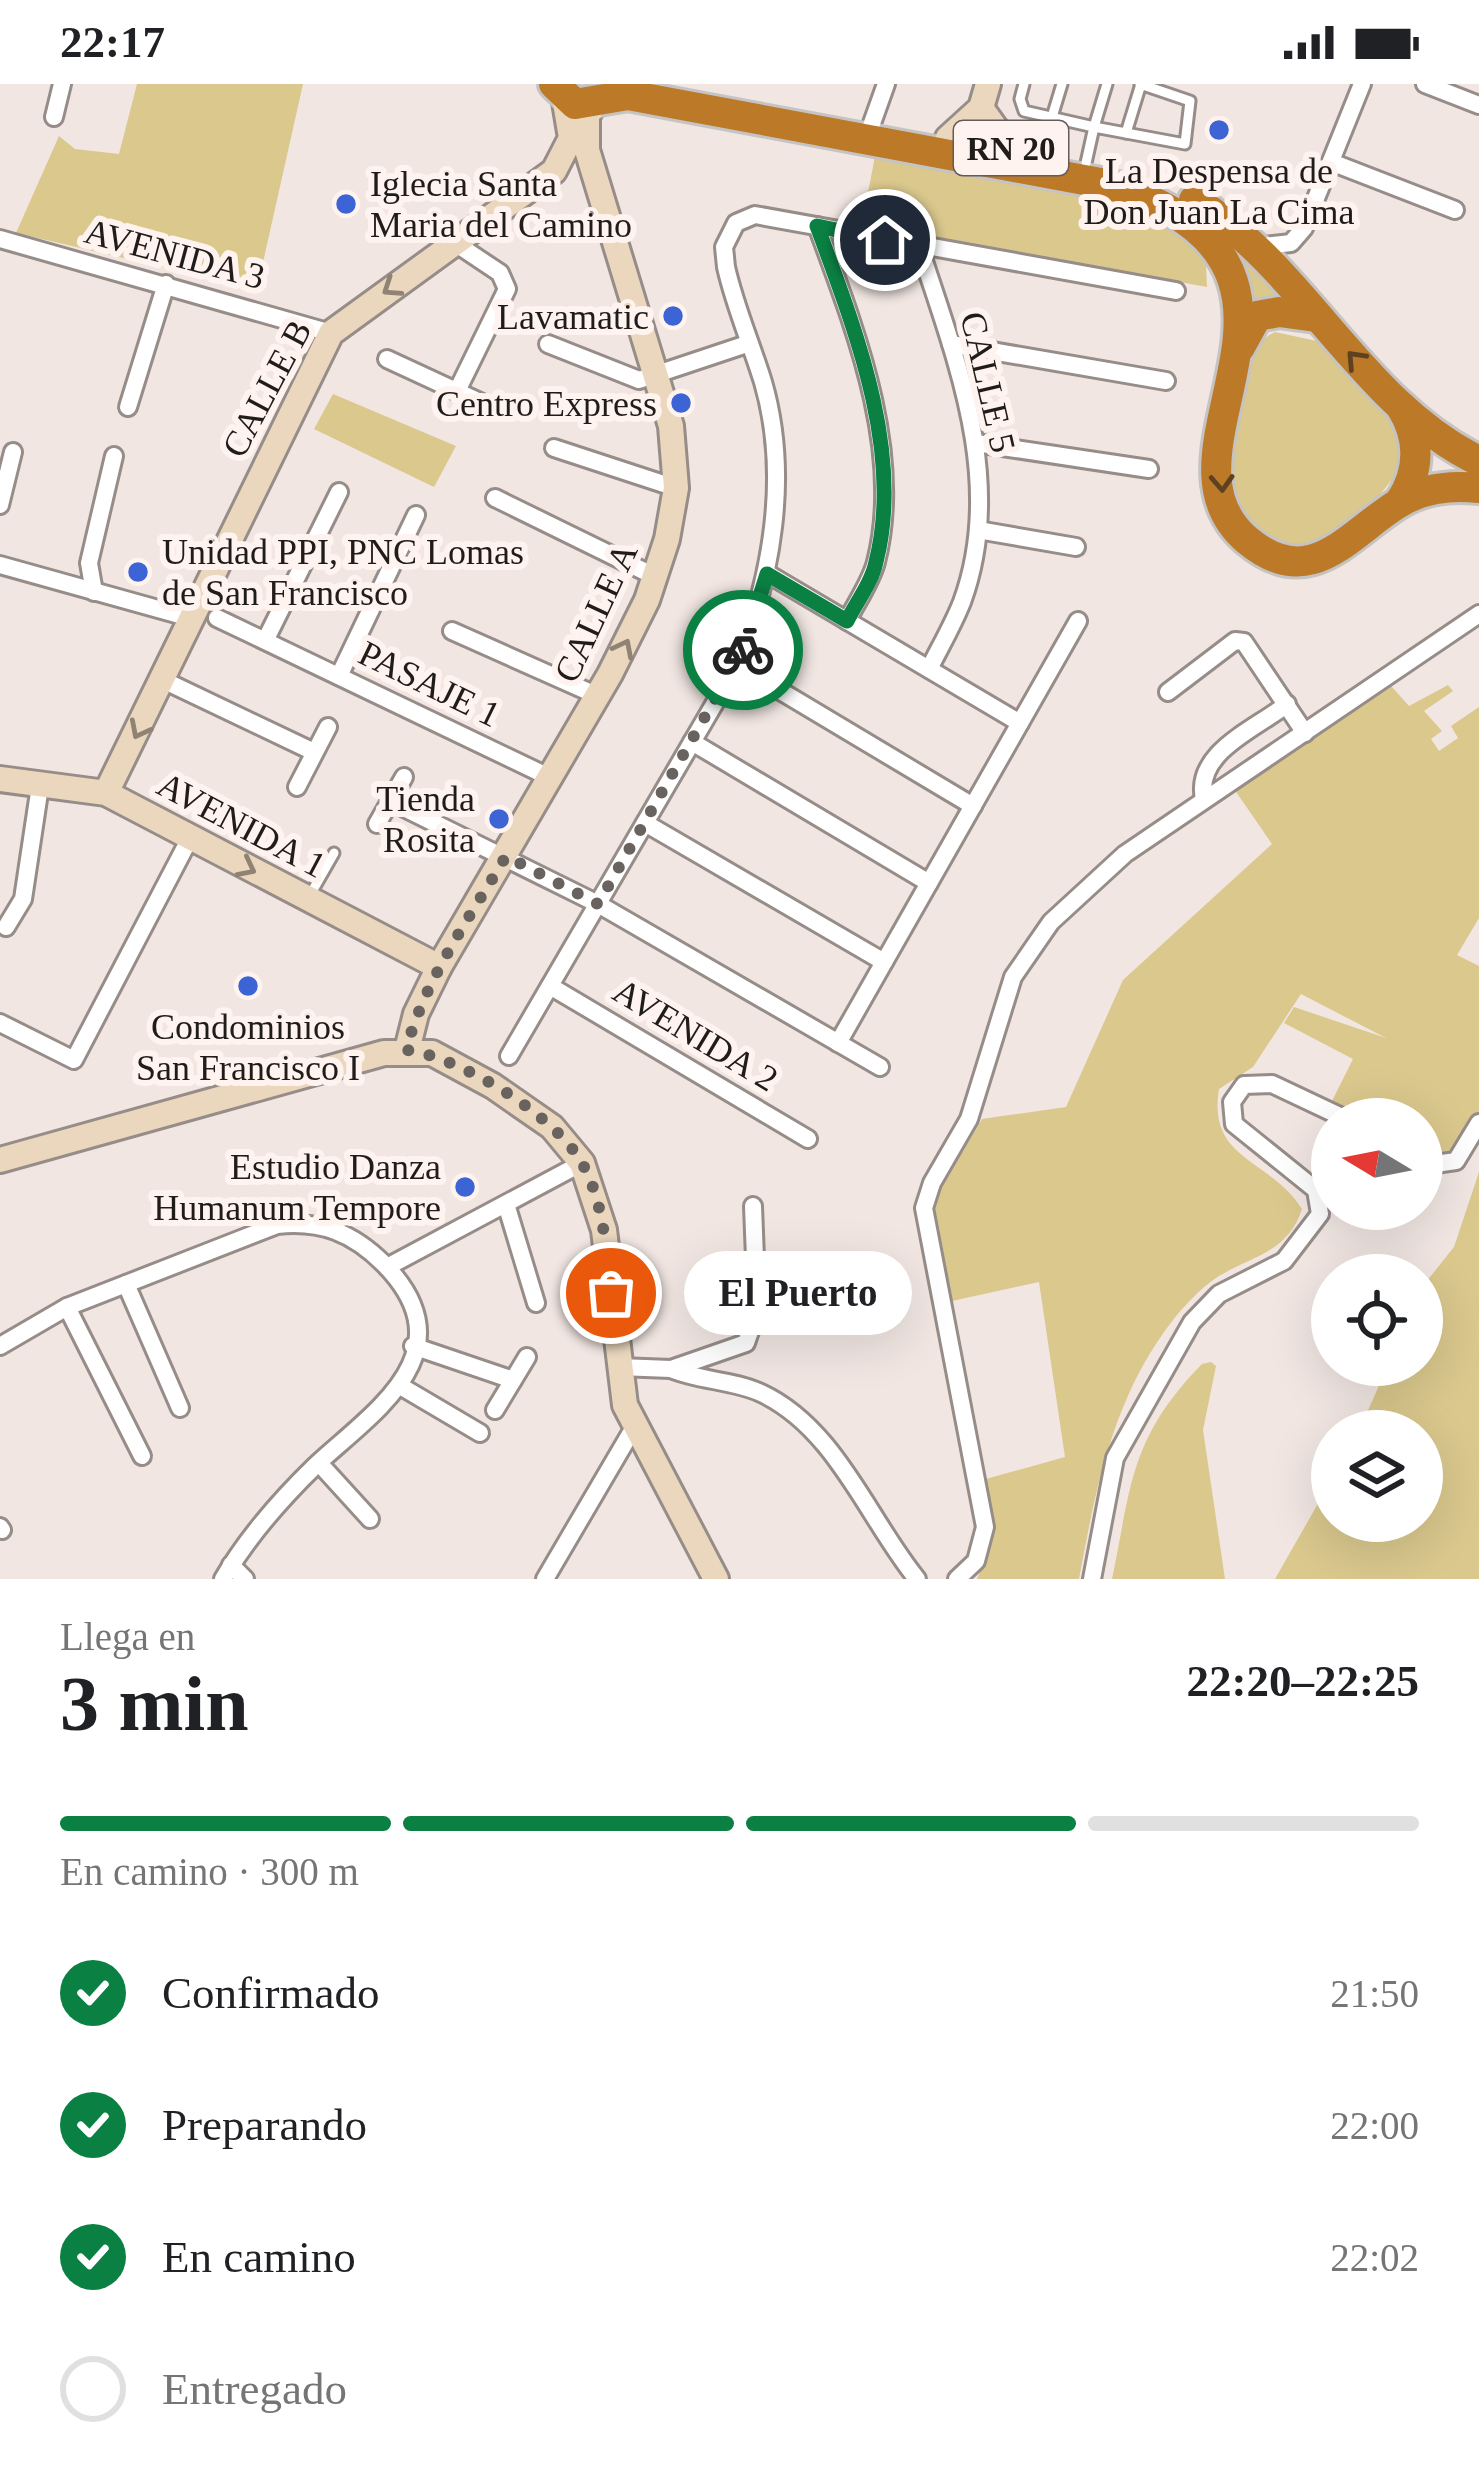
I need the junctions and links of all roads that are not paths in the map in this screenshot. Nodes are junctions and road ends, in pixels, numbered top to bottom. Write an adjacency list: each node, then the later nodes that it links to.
1 (62, 84): 14 (street)
2 (656, 84): 16 (highway, RN 20)
3 (886, 84): 16 (street)
4 (1024, 84): 15 (lane)
5 (1062, 84): 15 (lane)
6 (1107, 84): 17 (lane)
7 (1140, 84): 18 (lane); 18 (lane)
8 (1362, 84): 21 (street)
9 (1425, 84): 13 (street)
10 (560, 88): 11 (highway, RN 20); 23 (street)
11 (602, 95): 24 (street, CALLE A); 39 (highway, RN 20)
12 (984, 96): 19 (street); 20 (street)
13 (1479, 105)
14 (54, 117)
15 (1052, 117): 17 (lane)
16 (871, 126): 19 (highway, RN 20)
17 (1094, 127): 18 (lane); 22 (lane)
18 (1126, 134)
19 (948, 138): 20 (highway, RN 20)
20 (1009, 147): 22 (highway, RN 20)
21 (1330, 162): 25 (street); 30 (street)
22 (1085, 163): 30 (highway, RN 20)
23 (554, 172): 24 (street); 28 (street, CALLE B)
24 (594, 174): 40 (street, CALLE A)
25 (1455, 210)
26 (817, 226): 29 (street); 36 (street); 67 (street)
27 (0, 239): 31 (street, AVENIDA 3)
28 (455, 243): 34 (street, CALLE B, one-way to 34); 42 (street)
29 (920, 246): 32 (street); 37 (street, CALLE 5)
30 (1252, 247): 33 (highway, RN 20)
31 (166, 284): 34 (street, AVENIDA 3); 44 (street)
32 (1175, 291)
33 (1316, 317): 39 (highway); 43 (highway, RN 20, one-way to 33)
34 (331, 333): 66 (street, CALLE B)
35 (548, 344): 40 (street)
36 (747, 344): 40 (street); 62 (street)
37 (950, 344): 41 (street); 46 (street, CALLE 5)
38 (387, 359): 42 (street)
39 (1232, 367): 56 (highway, RN 20, one-way to 56)
40 (660, 376): 52 (street, CALLE A)
41 (1166, 381)
42 (457, 391): 45 (street)
43 (1395, 400): 50 (highway, RN 20); 56 (highway)
44 (128, 407)
45 (495, 409)
46 (976, 443): 51 (street); 59 (street, CALLE 5)
47 (554, 448): 52 (street)
48 (13, 452): 57 (street)
49 (114, 456): 64 (street)
50 (1479, 460)
51 (1148, 469)
52 (676, 488): 63 (street, CALLE A)
53 (1479, 488): 56 (highway, RN 20)
54 (339, 492): 70 (street)
55 (495, 498): 63 (street)
56 (1400, 502)
57 (0, 505)
58 (416, 515): 73 (street)
59 (978, 530): 60 (street); 72 (street, CALLE 5)
60 (1076, 547)
61 (0, 565): 64 (street)
62 (767, 574): 67 (street); 71 (street)
63 (656, 577): 76 (street, CALLE A, one-way to 63)
64 (94, 592): 66 (street)
65 (1479, 614): 80 (street)
66 (206, 618): 70 (street, PASAJE 1); 74 (street, CALLE B)
67 (847, 621): 72 (street)
68 (1078, 621): 78 (street)
69 (452, 631): 76 (street)
70 (266, 639): 73 (street, PASAJE 1)
71 (737, 665): 81 (street); 91 (street)
72 (929, 669): 78 (street)
73 (339, 676): 84 (street, PASAJE 1)
74 (164, 680): 82 (street); 88 (street, CALLE B, one-way to 88)
75 (1168, 692): 77 (street)
76 (598, 696): 84 (street, CALLE A)
77 (1287, 704): 80 (street); 89 (street)
78 (1020, 723): 91 (street)
79 (328, 728): 82 (street)
80 (1305, 733): 89 (street)
81 (692, 742): 92 (street); 97 (street)
82 (314, 752): 87 (street)
83 (404, 777): 90 (street)
84 (549, 777): 96 (street, CALLE A)
85 (0, 779): 86 (street, AVENIDA 1)
86 (40, 786): 88 (street, AVENIDA 1); 100 (street)
87 (297, 787)
88 (106, 794): 94 (street, AVENIDA 1)
89 (1204, 800): 142 (street)
90 (390, 801): 93 (street); 96 (street)
91 (973, 806): 97 (street)
92 (645, 823): 99 (street); 101 (street)
93 (377, 824)
94 (190, 838): 98 (street, AVENIDA 1, one-way to 98); 104 (street)
95 (334, 853): 98 (lane)
96 (506, 856): 99 (street); 102 (street, CALLE A)
97 (929, 883): 101 (street)
98 (308, 899): 102 (street, AVENIDA 1)
99 (598, 904): 103 (street); 105 (street)
100 (6, 927)
101 (884, 962): 105 (street)
102 (440, 967): 106 (street, CALLE A)
103 (550, 986): 107 (street); 111 (street, AVENIDA 2)
104 (0, 1023)
105 (838, 1042): 108 (street)
106 (406, 1050): 112 (street); 113 (street)
107 (509, 1057)
108 (880, 1067)
109 (1311, 1102): 115 (street)
110 (1479, 1124): 114 (street)
111 (808, 1139)
112 (0, 1160)
113 (583, 1163): 116 (street); 126 (street)
114 (1443, 1163)
115 (1311, 1186)
116 (506, 1204): 119 (street); 121 (street)
117 (753, 1206): 127 (street)
118 (1311, 1226): 143 (street)
119 (387, 1267): 120 (street); 124 (street)
120 (126, 1284): 122 (street); 130 (street)
121 (536, 1303)
122 (67, 1307): 123 (street); 134 (street)
123 (0, 1346)
124 (413, 1346): 128 (street); 129 (street)
125 (526, 1357): 128 (street)
126 (619, 1367): 127 (street); 132 (street)
127 (671, 1369): 141 (street)
128 (513, 1380): 131 (street)
129 (403, 1388): 133 (street); 135 (street)
130 (180, 1408)
131 (495, 1410)
132 (633, 1429): 139 (street); 140 (street)
133 (480, 1433)
134 (142, 1456)
135 (319, 1463): 136 (street); 137 (street)
136 (370, 1519)
137 (227, 1572): 138 (street)
138 (245, 1579)
139 (544, 1579)
140 (716, 1579)
141 (917, 1579)
142 (957, 1579)
143 (1093, 1579)

